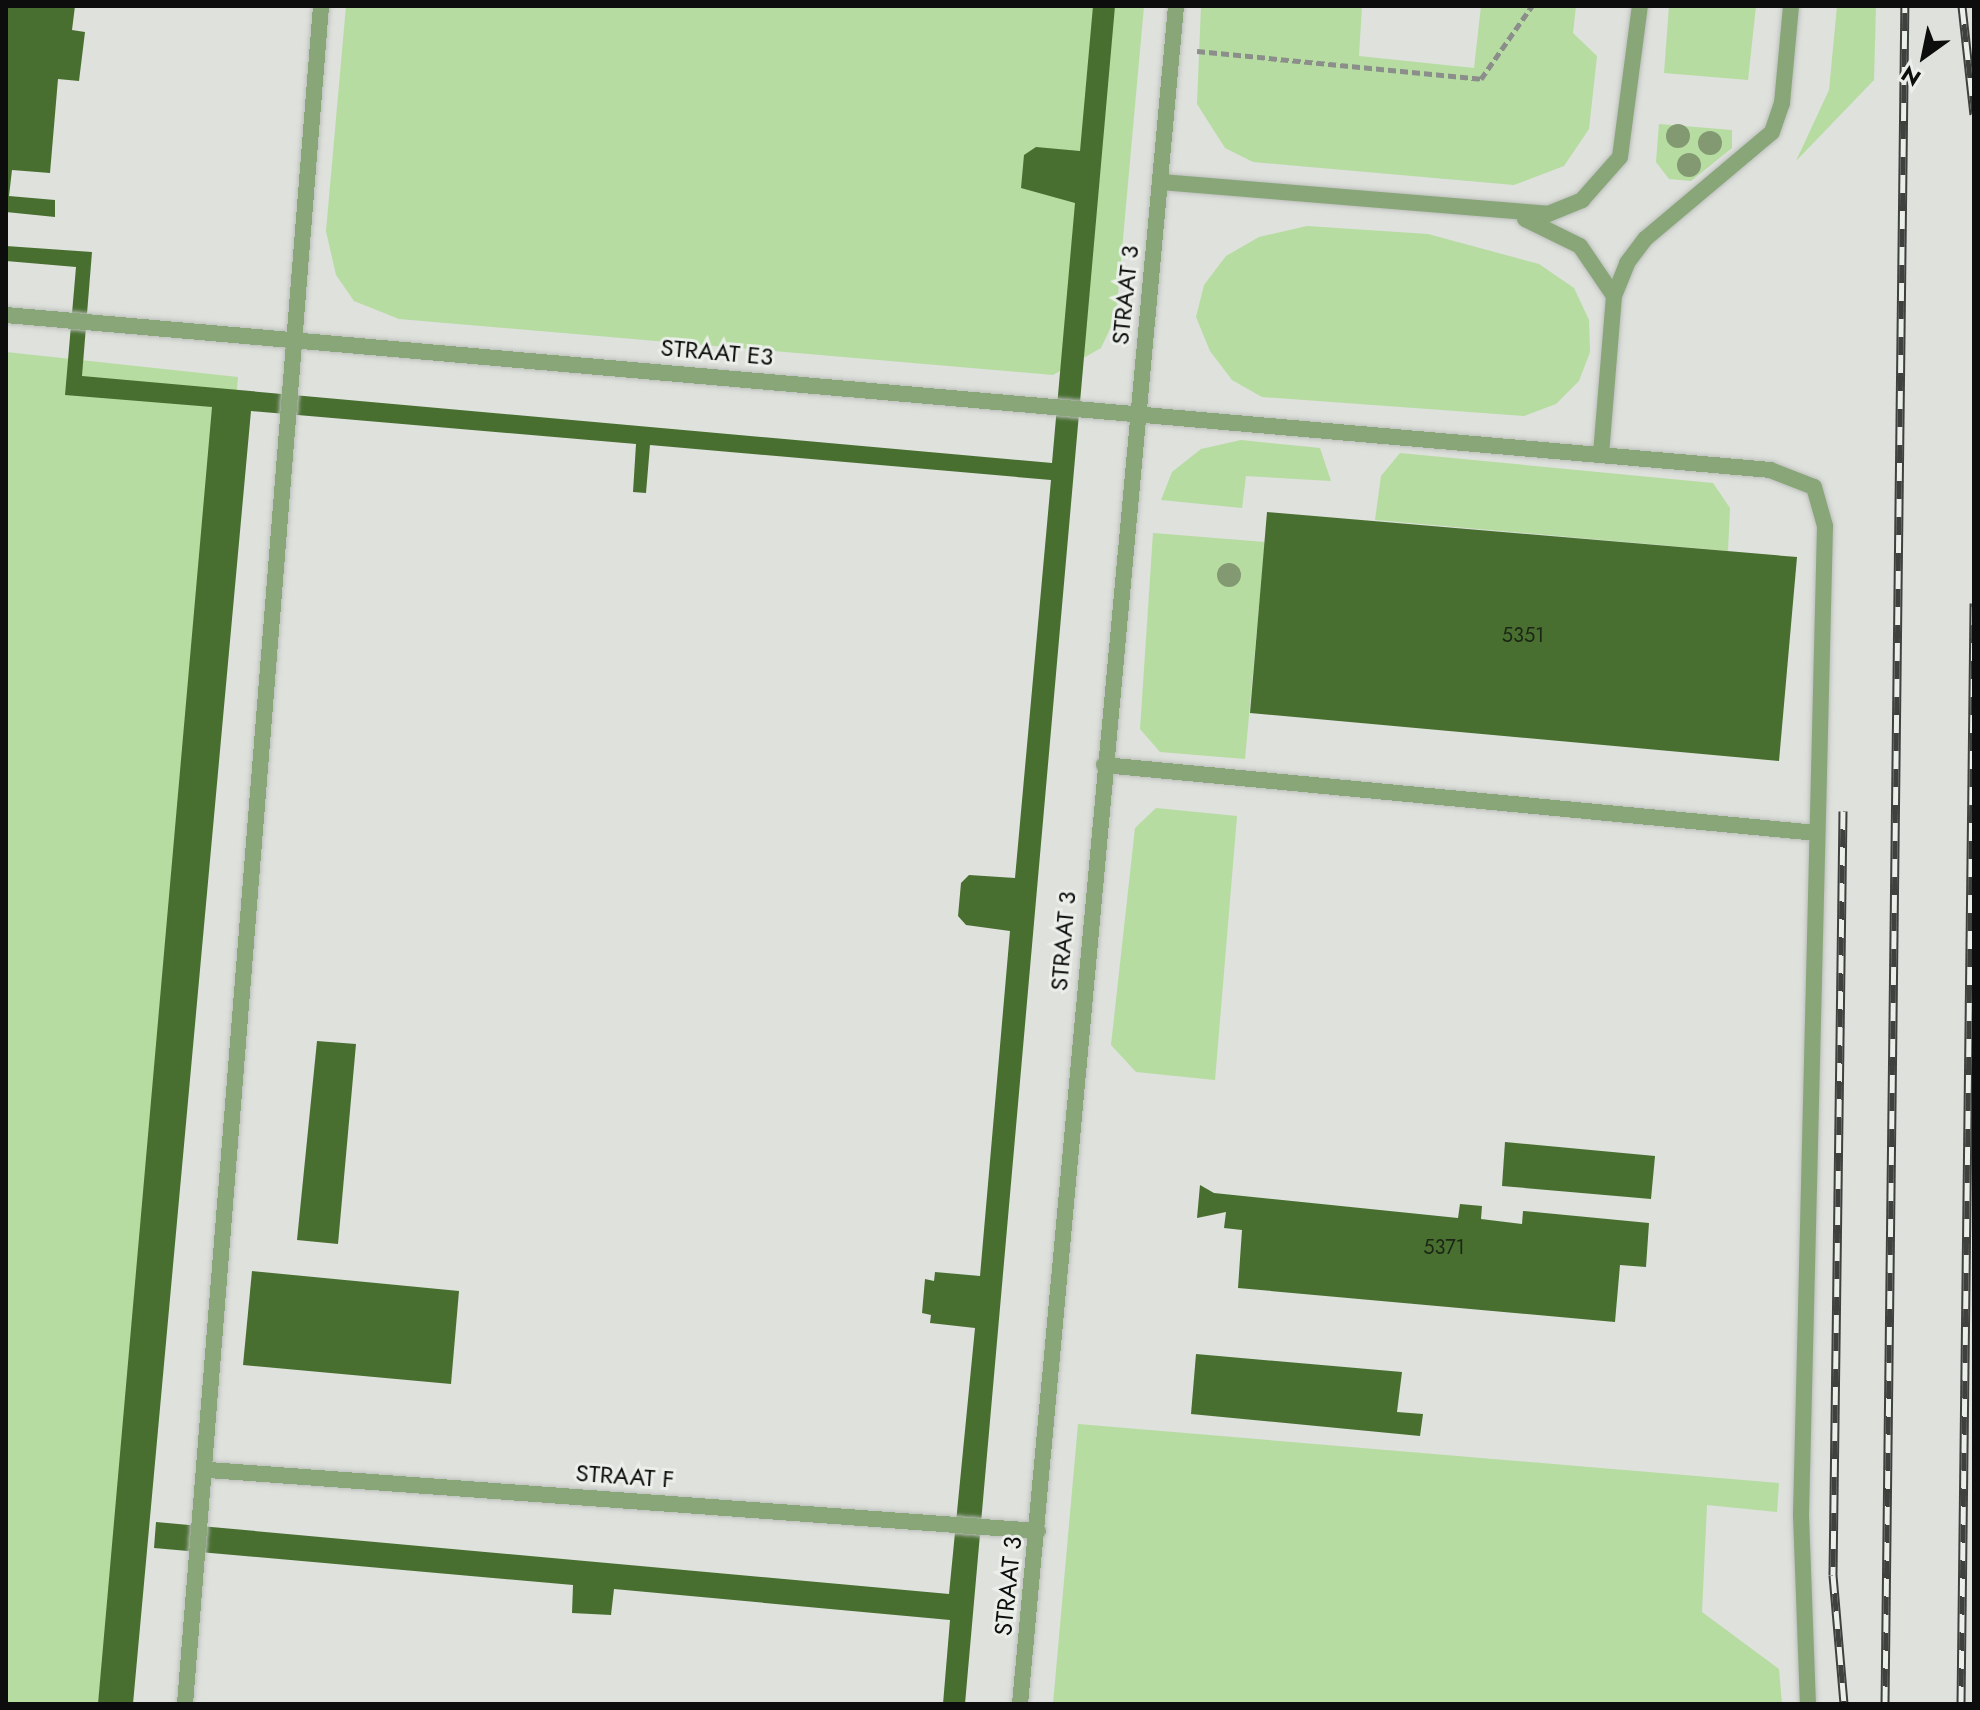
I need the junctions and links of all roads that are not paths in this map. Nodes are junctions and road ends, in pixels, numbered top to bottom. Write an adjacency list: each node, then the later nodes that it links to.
1 (321, 6): 9 (lane)
2 (1176, 6): 5 (lane, STRAAT 3)
3 (1640, 6): 6 (lane)
4 (1791, 6): 7 (lane)
5 (1161, 182): 6 (lane); 10 (lane, STRAAT 3)
6 (1520, 217): 7 (lane)
7 (1614, 296): 11 (lane)
8 (6, 315): 9 (lane, STRAAT E3)
9 (293, 340): 10 (lane, STRAAT E3); 14 (lane)
10 (1137, 411): 11 (lane, STRAAT E3); 12 (lane, STRAAT 3)
11 (1601, 454): 13 (lane, STRAAT E3)
12 (1104, 765): 13 (lane); 15 (lane, STRAAT 3)
13 (1817, 833): 18 (lane)
14 (209, 1470): 15 (lane, STRAAT F); 16 (lane)
15 (1038, 1531): 17 (lane, STRAAT 3)
16 (185, 1704)
17 (1020, 1704)
18 (1808, 1704)

